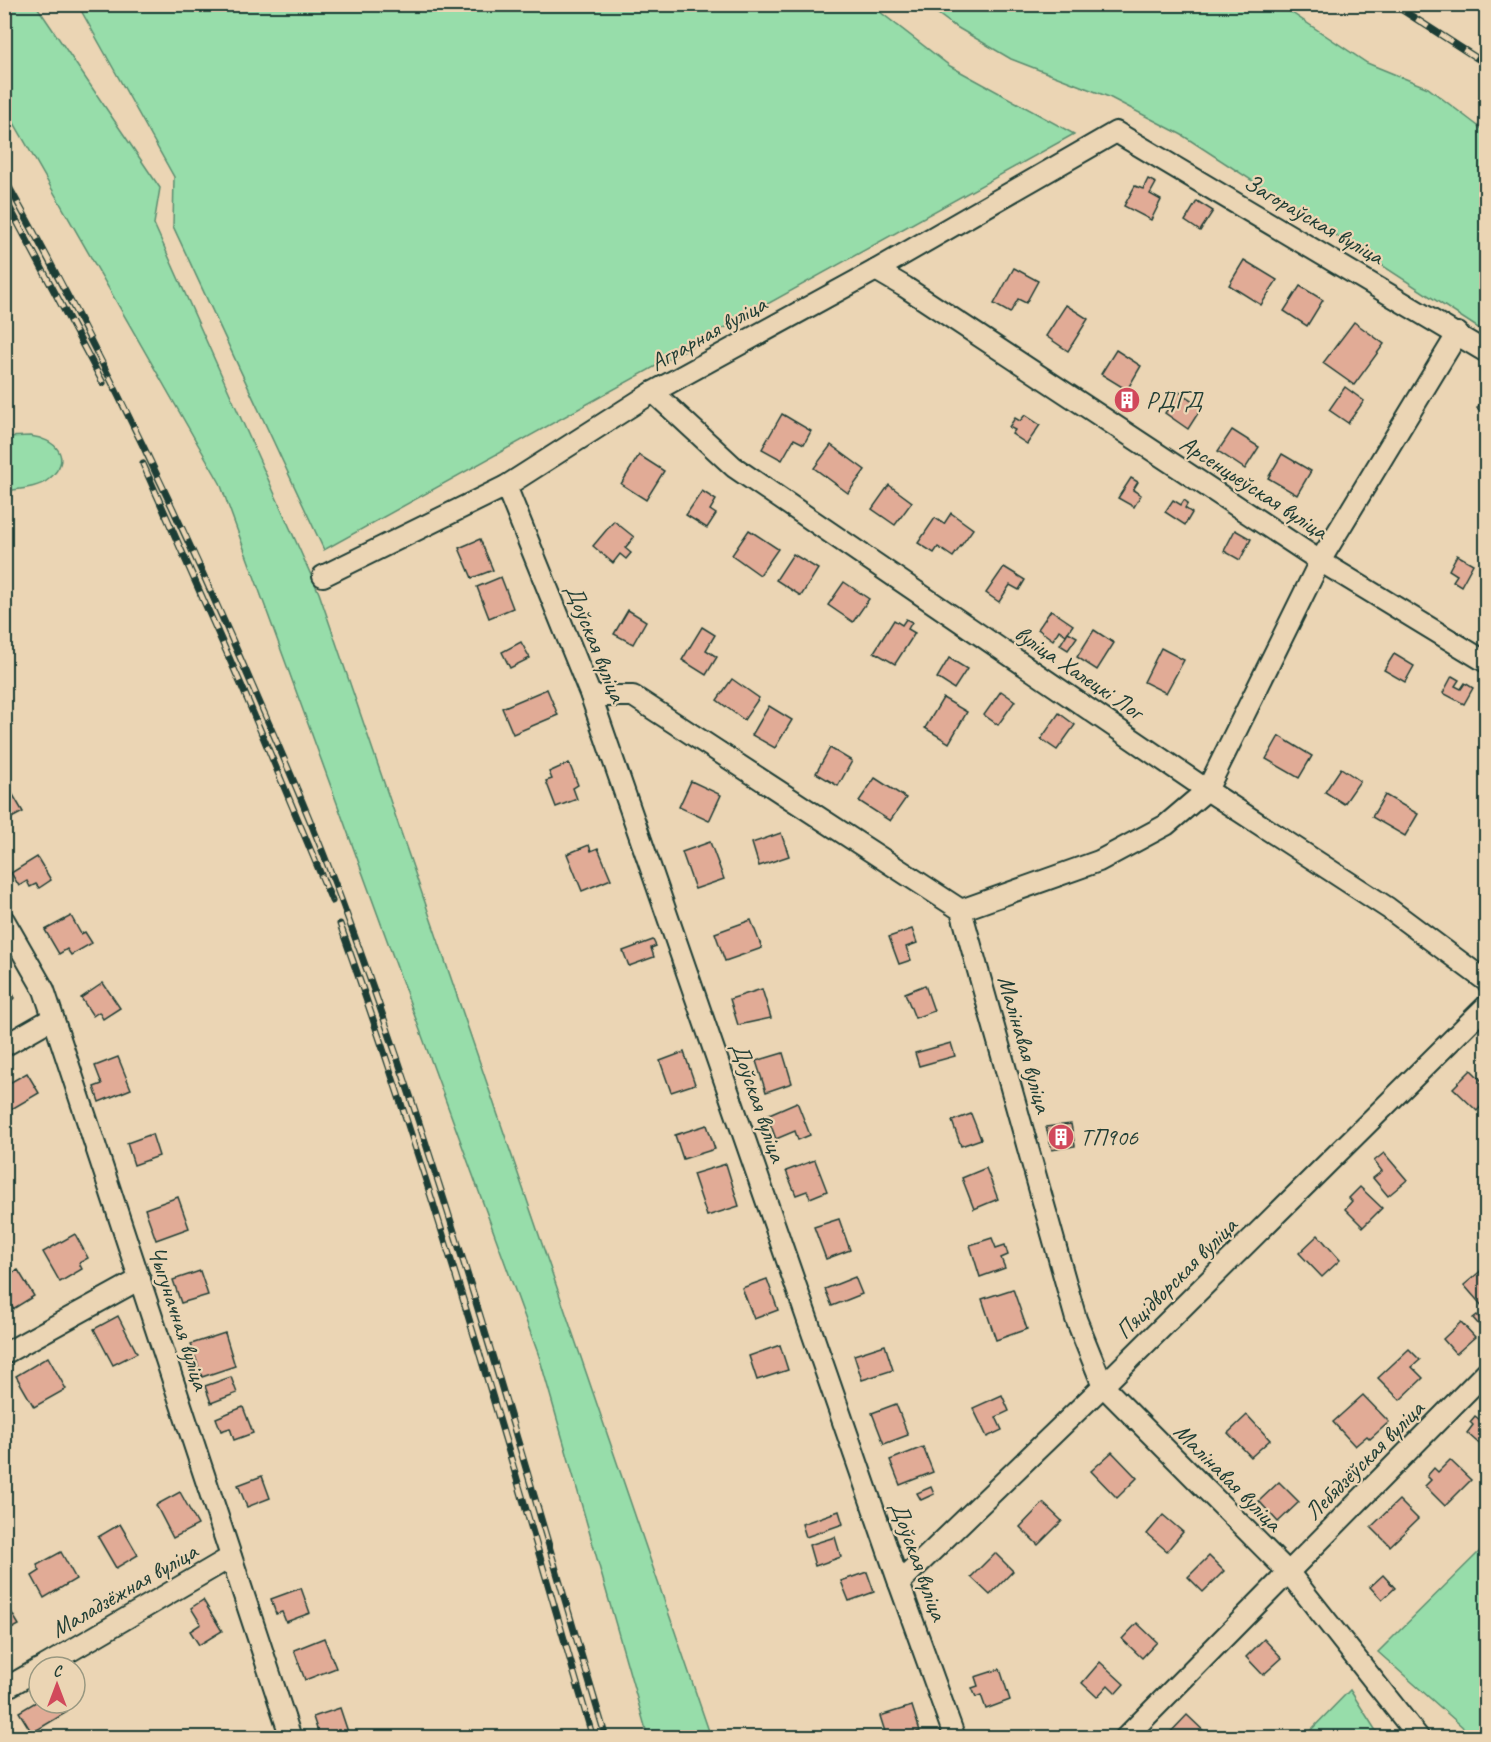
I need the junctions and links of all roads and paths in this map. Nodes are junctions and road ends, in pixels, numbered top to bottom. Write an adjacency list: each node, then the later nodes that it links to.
1 (1116, 132): 2 (street, Аграрная вуліца); 3 (street, Загораўская вуліца)
2 (876, 270): 5 (street, Аграрная вуліца); 7 (street, Арсенцьеўская вуліца)
3 (1458, 333): 4 (street, Загораўская вуліца); 7 (street)
4 (1486, 352)
5 (653, 392): 6 (street, Аграрная вуліца); 11 (street, вуліца Халецкі Лог)
6 (506, 486): 8 (street, Аграрная вуліца); 10 (street, Доўская вуліца)
7 (1320, 561): 9 (street, Арсенцьеўская вуліца); 11 (street)
8 (323, 576)
9 (1486, 662)
10 (591, 696): 12 (street); 24 (street, Доўская вуліца)
11 (1207, 790): 12 (street); 14 (street, вуліца Халецкі Лог)
12 (961, 910): 21 (street, Малінавая вуліца)
13 (4, 920): 16 (street, Чыгуначная вуліца)
14 (1486, 981)
15 (1486, 1006): 21 (street, Пяцідворская вуліца)
16 (53, 1018): 17 (street); 18 (street, Чыгуначная вуліца)
17 (4, 1046)
18 (140, 1279): 19 (street); 22 (street, Чыгуначная вуліца)
19 (4, 1354)
20 (1486, 1372): 23 (street, Лебядзёўская вуліца)
21 (1102, 1386): 23 (street, Малінавая вуліца); 24 (street, Пяцідворская вуліца)
22 (231, 1557): 25 (street, Маладзёжная вуліца); 28 (street, Чыгуначная вуліца)
23 (1289, 1573): 30 (street, Лебядзёўская вуліца); 31 (street, Малінавая вуліца)
24 (899, 1583): 29 (street, Доўская вуліца)
25 (63, 1655)
26 (27, 1676): 27 (street, Маладзёжная вуліца)
27 (4, 1689)
28 (291, 1737)
29 (956, 1737)
30 (1125, 1737)
31 (1419, 1737)

